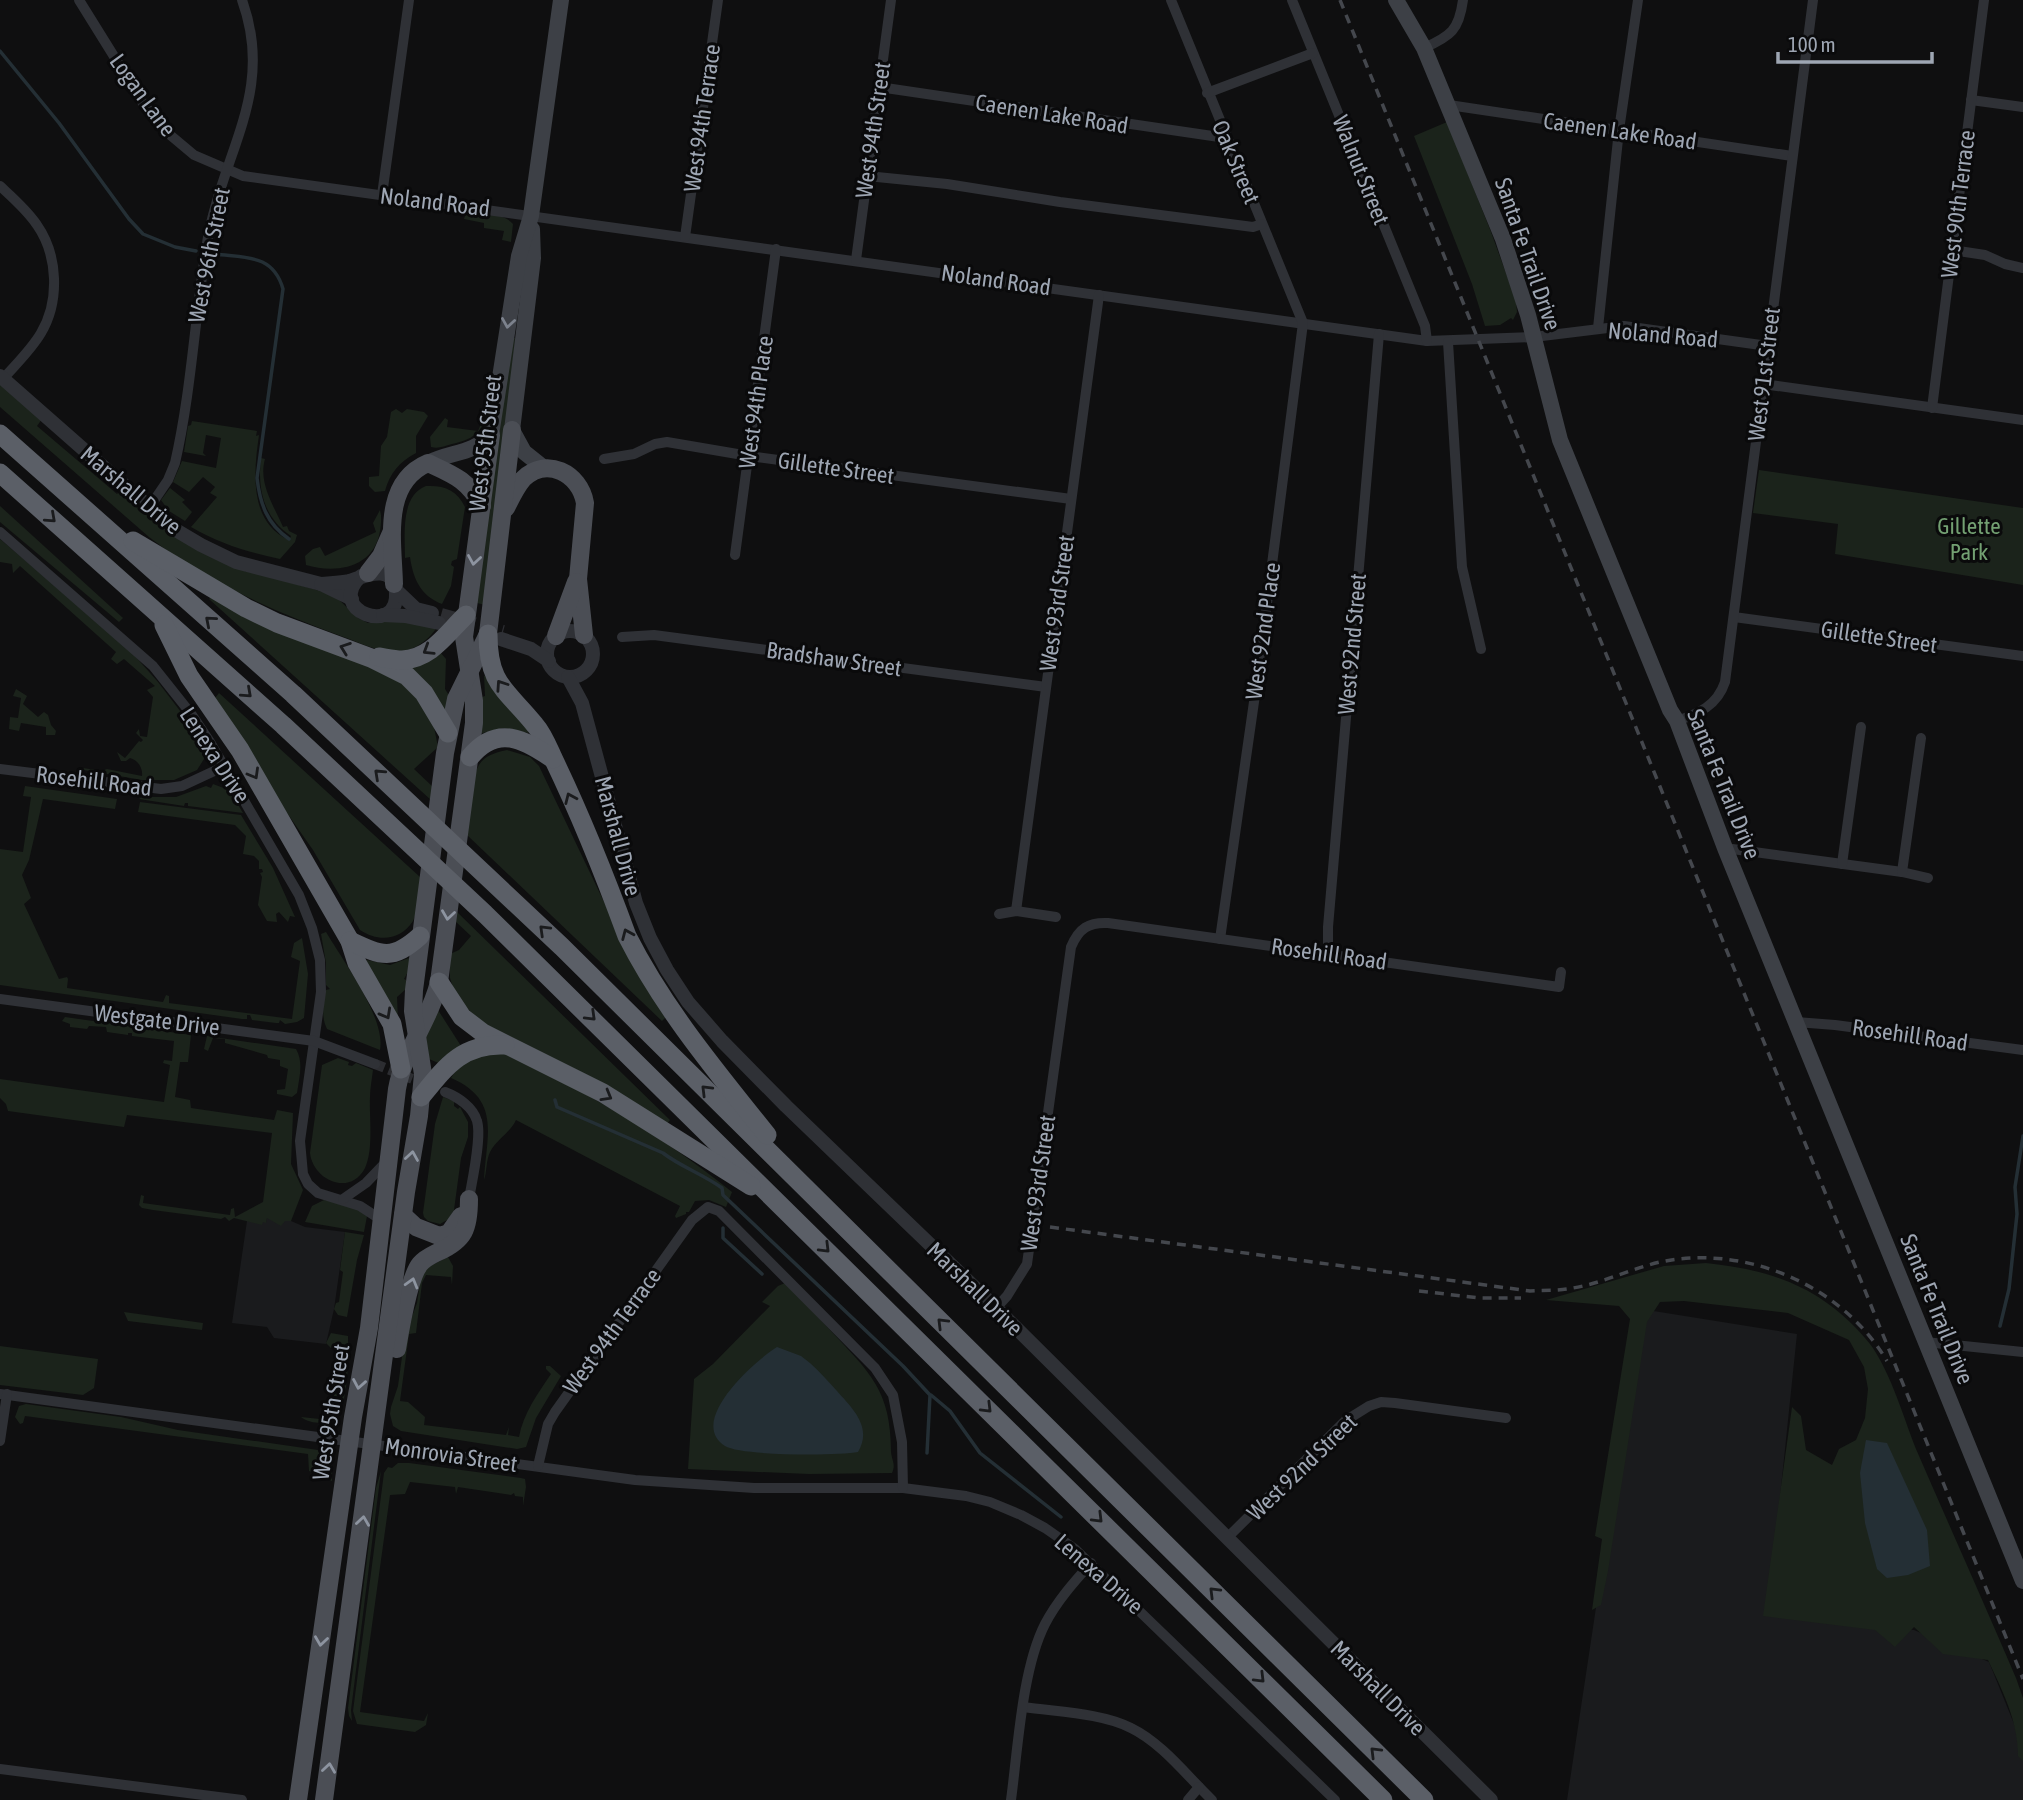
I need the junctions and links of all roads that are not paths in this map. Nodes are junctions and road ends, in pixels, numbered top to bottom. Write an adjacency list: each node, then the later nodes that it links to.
1 (79, 0): 24 (street, Logan Lane)
2 (242, 0): 24 (street, West 96th Street)
3 (408, 0): 27 (street)
4 (561, 0): 28 (main road, West 95th Street)
5 (718, 0): 30 (street, West 94th Terrace)
6 (891, 0): 16 (street, West 94th Street)
7 (1171, 0): 17 (street, Oak Street)
8 (1292, 0): 15 (street, Walnut Street)
9 (1396, 0): 14 (main road, Santa Fe Trail Drive)
10 (1464, 0): 14 (street)
11 (1638, 0): 21 (street)
12 (1813, 0): 23 (street, West 91st Street)
13 (1984, 0): 18 (street, West 90th Terrace)
14 (1424, 48): 19 (main road, Santa Fe Trail Drive)
15 (1312, 53): 17 (street); 40 (street, Walnut Street)
16 (879, 87): 22 (street, Caenen Lake Road); 25 (street, West 94th Street)
17 (1207, 93): 22 (street, Oak Street)
18 (1971, 100): 20 (street); 32 (street, West 90th Terrace)
19 (1449, 105): 21 (street, Caenen Lake Road); 39 (main road, Santa Fe Trail Drive)
20 (2023, 107)
21 (1619, 130): 23 (street, Caenen Lake Road); 37 (street)
22 (1226, 138): 29 (street, Oak Street)
23 (1792, 156): 42 (street, West 91st Street)
24 (226, 169): 27 (street, Noland Road); 57 (street, West 96th Street)
25 (867, 176): 29 (street); 33 (street, West 94th Street)
26 (0, 186): 43 (street)
27 (382, 195): 28 (street, Noland Road)
28 (531, 216): 30 (street, Noland Road); 47 (main road, West 95th Street); 49 (main road, West 95th Street, one-way to 49)
29 (1262, 224): 36 (street, Oak Street)
30 (685, 237): 31 (street, Noland Road)
31 (776, 249): 33 (street, Noland Road); 50 (street, West 94th Place)
32 (1952, 250): 34 (street); 45 (street, West 90th Terrace)
33 (856, 260): 35 (street, Noland Road)
34 (2023, 268)
35 (1099, 295): 36 (street, Noland Road); 55 (street, West 93rd Street)
36 (1303, 323): 38 (street, Noland Road); 102 (street, West 92nd Place)
37 (1598, 328): 39 (street, Noland Road); 42 (street, Noland Road)
38 (1379, 334): 40 (street, Noland Road); 104 (street, West 92nd Street)
39 (1534, 337): 41 (street, Noland Road); 85 (main road, Santa Fe Trail Drive)
40 (1427, 341): 41 (street, Noland Road)
41 (1448, 342): 76 (street)
42 (1768, 346): 44 (street, West 91st Street)
43 (2, 377): 57 (street, Marshall Drive)
44 (1763, 384): 45 (street); 71 (street, West 91st Street)
45 (1932, 408): 46 (street)
46 (2023, 420)
47 (512, 430): 53 (main road); 59 (main road, West 95th Street)
48 (0, 435): 58 (highway)
49 (491, 435): 52 (main road); 56 (main road, West 95th Street)
50 (749, 456): 51 (street, Gillette Street); 55 (street, Gillette Street); 62 (street, West 94th Place)
51 (604, 459)
52 (428, 463): 56 (main road); 60 (main road)
53 (544, 468): 59 (main road); 64 (main road)
54 (0, 473): 68 (highway, one-way to 68)
55 (1071, 499): 83 (street, West 93rd Street)
56 (482, 506): 70 (main road, West 95th Street, one-way to 70)
57 (149, 508): 65 (street, Marshall Drive)
58 (90, 515): 78 (highway, one-way to 58); 121 (highway, one-way to 58)
59 (501, 517): 72 (main road, West 95th Street)
60 (393, 530): 63 (main road); 66 (main road)
61 (0, 532): 90 (street, Lenexa Drive)
62 (735, 555)
63 (365, 575): 65 (street, Marshall Drive); 66 (street); 67 (street)
64 (578, 579): 73 (main road); 75 (main road)
65 (321, 584): 67 (street, Marshall Drive)
66 (395, 587): 69 (street); 69 (street)
67 (352, 599): 69 (street)
68 (159, 615): 103 (highway, one-way to 103); 120 (highway, one-way to 120)
69 (383, 615)
70 (466, 615): 78 (highway, one-way to 78); 81 (main road, West 95th Street)
71 (1734, 617): 77 (street, Gillette Street); 85 (street, West 91st Street)
72 (497, 635): 75 (street); 79 (street); 81 (main road, West 95th Street); 89 (highway, one-way to 72)
73 (584, 635): 75 (street); 80 (street)
74 (622, 637): 83 (street, Bradshaw Street)
75 (554, 638): 79 (street)
76 (1481, 649)
77 (2023, 656)
78 (371, 658): 88 (highway)
79 (549, 660): 82 (street)
80 (588, 669): 82 (street); 84 (street, Marshall Drive)
81 (469, 672): 88 (main road, West 95th Street); 91 (main road, West 95th Street)
82 (568, 677): 84 (street, Marshall Drive)
83 (1046, 687): 97 (street, West 93rd Street)
84 (582, 703): 124 (street, Marshall Drive)
85 (1677, 721): 93 (main road, Santa Fe Trail Drive)
86 (1861, 727): 94 (street)
87 (1921, 738): 95 (street)
88 (446, 743): 101 (main road, West 95th Street)
89 (553, 759): 91 (highway); 121 (highway, one-way to 89)
90 (225, 766): 92 (street, Rosehill Road); 110 (street, Lenexa Drive)
91 (469, 766): 106 (main road, West 95th Street, one-way to 106)
92 (0, 769)
93 (1725, 848): 94 (street); 108 (main road, Santa Fe Trail Drive)
94 (1842, 864): 95 (street)
95 (1902, 872): 96 (street)
96 (1928, 878)
97 (1016, 911): 98 (street); 99 (street)
98 (999, 914)
99 (1056, 917)
100 (1084, 927): 102 (street, Rosehill Road); 124 (street, West 93rd Street)
101 (421, 932): 103 (highway); 109 (main road, West 95th Street)
102 (1220, 939): 104 (street, Rosehill Road)
103 (350, 941): 114 (highway, one-way to 114)
104 (1328, 954): 105 (street, Rosehill Road)
105 (1561, 972)
106 (439, 982): 109 (main road, West 95th Street); 111 (highway)
107 (0, 999): 110 (street, Westgate Drive)
108 (1796, 1022): 112 (street, Rosehill Road); 125 (main road, Santa Fe Trail Drive)
109 (417, 1035): 114 (main road, West 95th Street); 116 (main road, West 95th Street)
110 (314, 1041): 113 (street); 118 (street, Lenexa Drive)
111 (506, 1045): 116 (highway); 120 (highway, one-way to 120)
112 (2023, 1050)
113 (375, 1065)
114 (401, 1069): 117 (main road, West 95th Street)
115 (445, 1092): 119 (street)
116 (421, 1097): 122 (main road, West 95th Street, one-way to 116)
117 (390, 1157): 118 (street); 123 (main road, West 95th Street)
118 (343, 1199): 123 (street, Lenexa Drive)
119 (469, 1199): 122 (main road); 128 (main road, one-way to 119)
120 (776, 1200): 152 (highway, one-way to 152)
121 (825, 1206): 153 (highway, one-way to 121)
122 (403, 1215): 128 (main road, West 95th Street)
123 (383, 1222): 132 (main road, West 95th Street, one-way to 132)
124 (996, 1308): 136 (street, Marshall Drive)
125 (1926, 1342): 126 (street); 138 (main road, Santa Fe Trail Drive)
126 (2023, 1352)
127 (3, 1394): 130 (street); 132 (street, Monrovia Street)
128 (380, 1394): 133 (main road, West 95th Street)
129 (1506, 1418): 136 (street, West 92nd Street)
130 (2, 1420): 131 (street)
131 (0, 1441)
132 (350, 1441): 133 (street, Monrovia Street); 140 (main road, West 95th Street, one-way to 140)
133 (374, 1444): 134 (street, Monrovia Street); 141 (main road, West 95th Street, one-way to 133)
134 (538, 1466): 135 (street, Monrovia Street); 135 (street, West 94th Terrace)
135 (903, 1488): 137 (street, Lenexa Drive)
136 (1227, 1538): 154 (street, Marshall Drive)
137 (1091, 1563): 139 (street); 151 (street, Lenexa Drive)
138 (2023, 1581)
139 (1024, 1707): 144 (street); 148 (street)
140 (312, 1709): 141 (main road); 142 (main road, West 95th Street)
141 (334, 1735): 142 (main road); 147 (main road, West 95th Street, one-way to 141)
142 (306, 1753): 146 (main road, West 95th Street)
143 (2, 1769): 145 (street)
144 (1199, 1787): 149 (street); 150 (street)
145 (242, 1800)
146 (298, 1800)
147 (324, 1800)
148 (1011, 1800)
149 (1188, 1800)
150 (1212, 1800)
151 (1335, 1800)
152 (1383, 1800)
153 (1424, 1800)
154 (1490, 1800)

